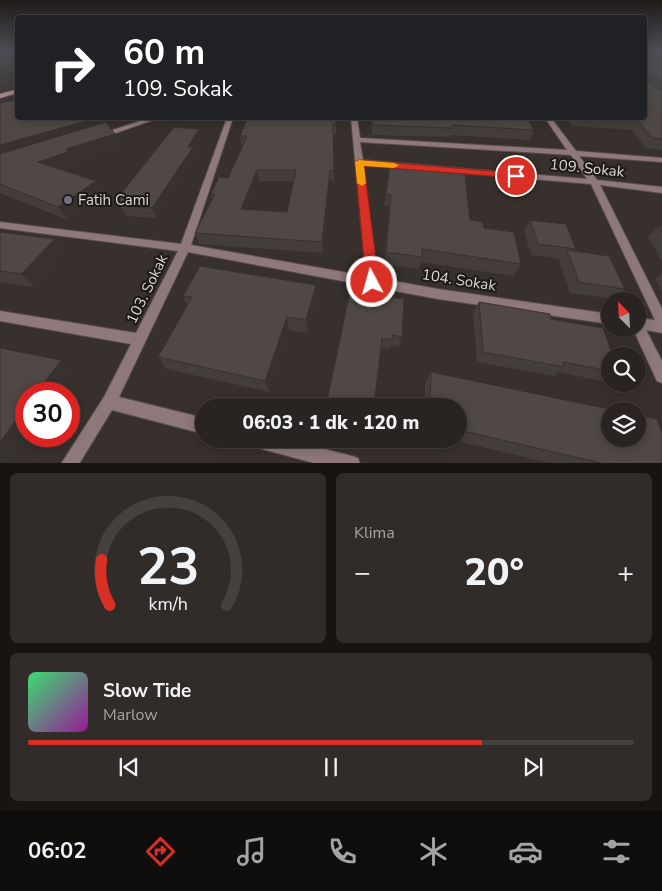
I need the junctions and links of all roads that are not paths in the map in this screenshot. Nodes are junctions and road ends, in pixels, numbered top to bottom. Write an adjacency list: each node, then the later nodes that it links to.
1 (15, 93): 2 (main road)
2 (0, 96)
3 (150, 120): 7 (street)
4 (229, 120): 15 (street, 103. Sokak)
5 (354, 120): 8 (street)
6 (549, 120): 9 (street)
7 (92, 138)
8 (357, 140): 9 (street); 11 (street)
9 (573, 152): 10 (street); 12 (street)
10 (662, 160)
11 (359, 162): 12 (street, 109. Sokak); 16 (street)
12 (594, 182): 13 (street, 109. Sokak); 19 (street)
13 (662, 190)
14 (0, 225): 15 (street, 104. Sokak)
15 (185, 248): 16 (street, 104. Sokak); 23 (street, 103. Sokak)
16 (372, 282): 18 (street, 104. Sokak)
17 (0, 316): 23 (street)
18 (601, 318)
19 (662, 322)
20 (646, 326): 21 (street)
21 (662, 327)
22 (644, 338): 24 (street)
23 (141, 340): 25 (street, 103. Sokak)
24 (662, 376)
25 (109, 402): 26 (street); 28 (street, 103. Sokak)
26 (195, 424)
27 (289, 448): 29 (street)
28 (70, 463)
29 (348, 463)

